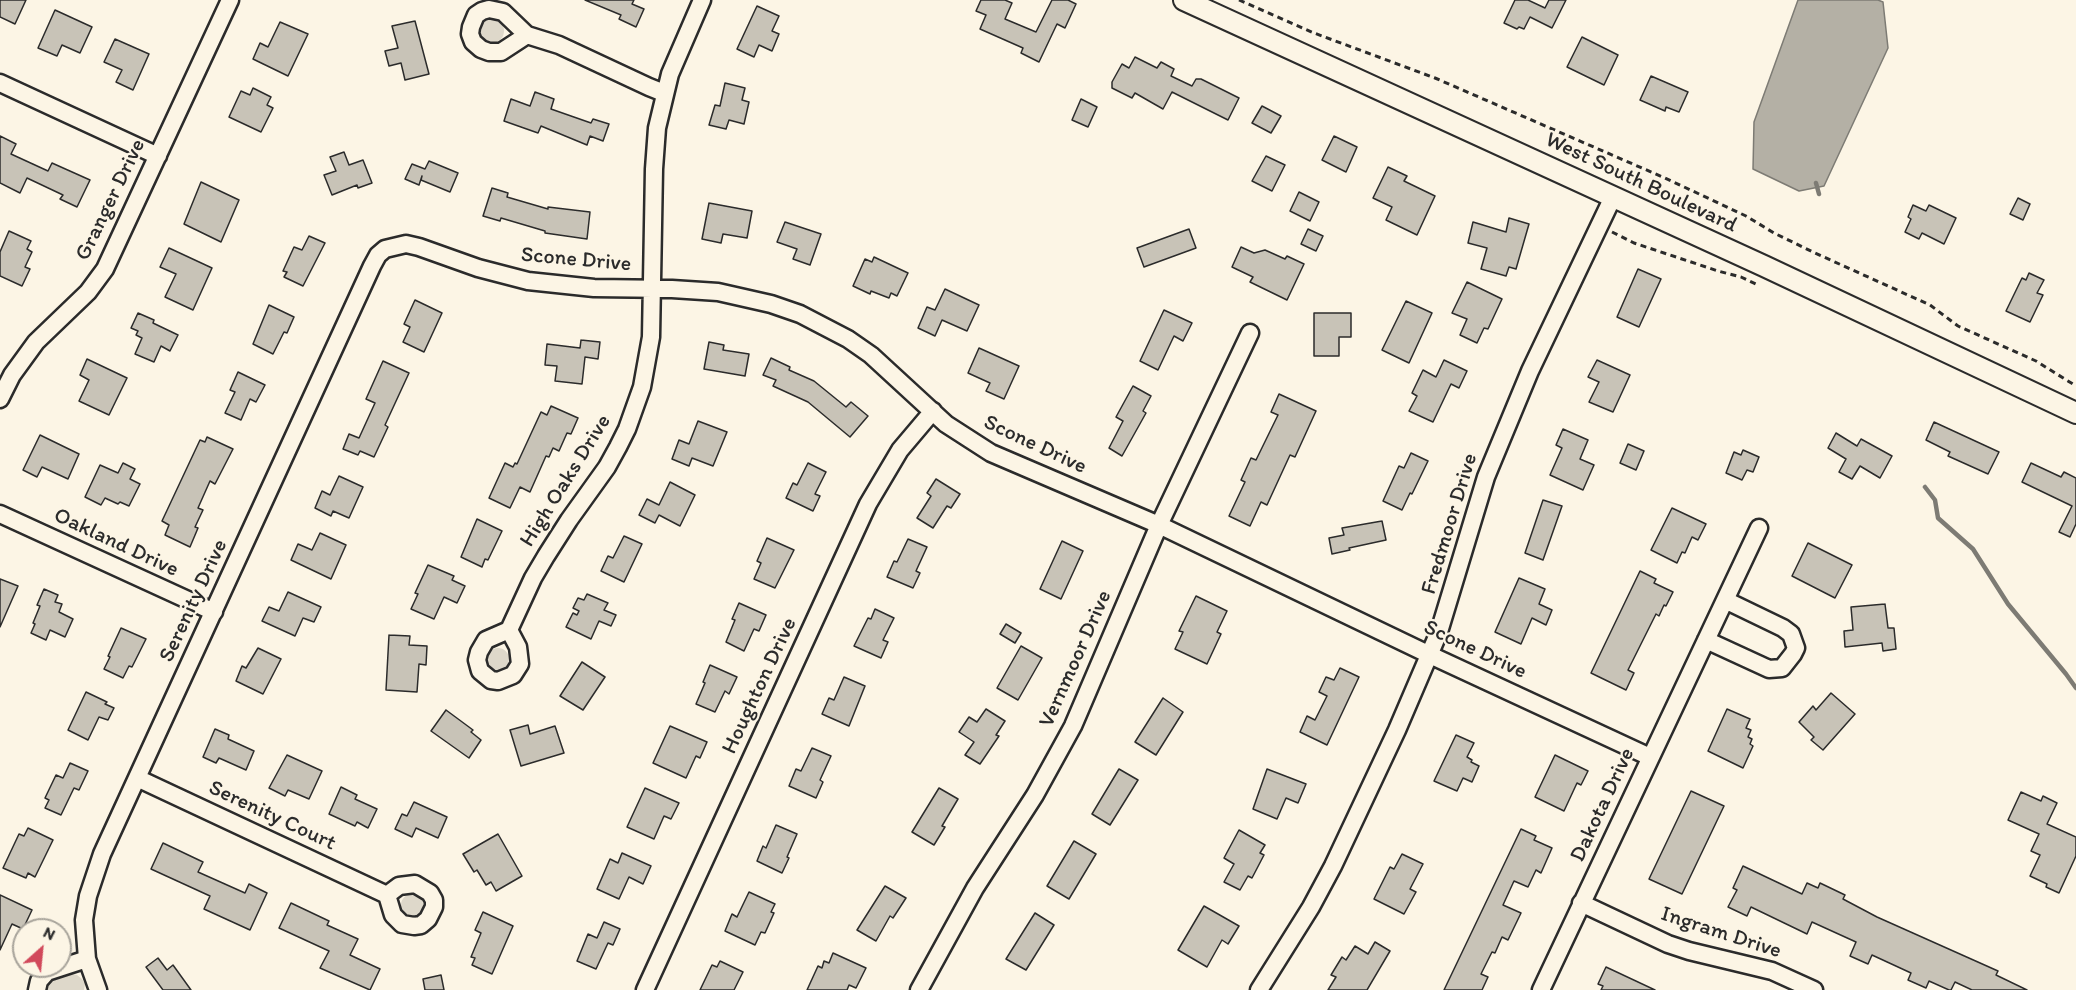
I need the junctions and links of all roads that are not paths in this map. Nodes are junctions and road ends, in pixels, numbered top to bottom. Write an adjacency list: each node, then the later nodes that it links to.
1 (230, 0): 7 (street, Granger Drive)
2 (702, 0): 6 (street, High Oaks Drive)
3 (1184, 0): 8 (street, West South Boulevard)
4 (526, 35): 6 (street)
5 (0, 83): 7 (street)
6 (664, 93): 10 (street, High Oaks Drive)
7 (158, 156): 12 (street, Granger Drive)
8 (1613, 197): 14 (street, West South Boulevard); 22 (street, Fredmoor Drive)
9 (394, 246): 10 (street, Scone Drive); 19 (street, Serenity Drive)
10 (653, 288): 13 (street, Scone Drive); 20 (street, High Oaks Drive)
11 (1250, 333): 16 (street, Vernmoor Drive)
12 (0, 399)
13 (933, 411): 16 (street, Scone Drive); 30 (street, Houghton Drive)
14 (2076, 413)
15 (0, 514): 19 (street, Oakland Drive)
16 (1160, 525): 22 (street, Scone Drive); 31 (street, Vernmoor Drive)
17 (1759, 528): 18 (street, Dakota Drive)
18 (1725, 600): 21 (street, Dakota Drive); 21 (street)
19 (214, 612): 24 (street, Serenity Drive)
20 (509, 630)
21 (1706, 640): 23 (street, Dakota Drive)
22 (1430, 655): 23 (street, Scone Drive); 32 (street, Fredmoor Drive)
23 (1650, 757): 26 (street, Dakota Drive)
24 (137, 778): 25 (street, Serenity Court); 27 (street, Serenity Drive)
25 (387, 895)
26 (1581, 903): 33 (street, Dakota Drive); 34 (street, Ingram Drive)
27 (87, 959): 28 (street); 29 (street, Serenity Drive)
28 (37, 990)
29 (98, 990)
30 (645, 990)
31 (919, 990)
32 (1259, 990)
33 (1541, 990)
34 (1814, 990)

